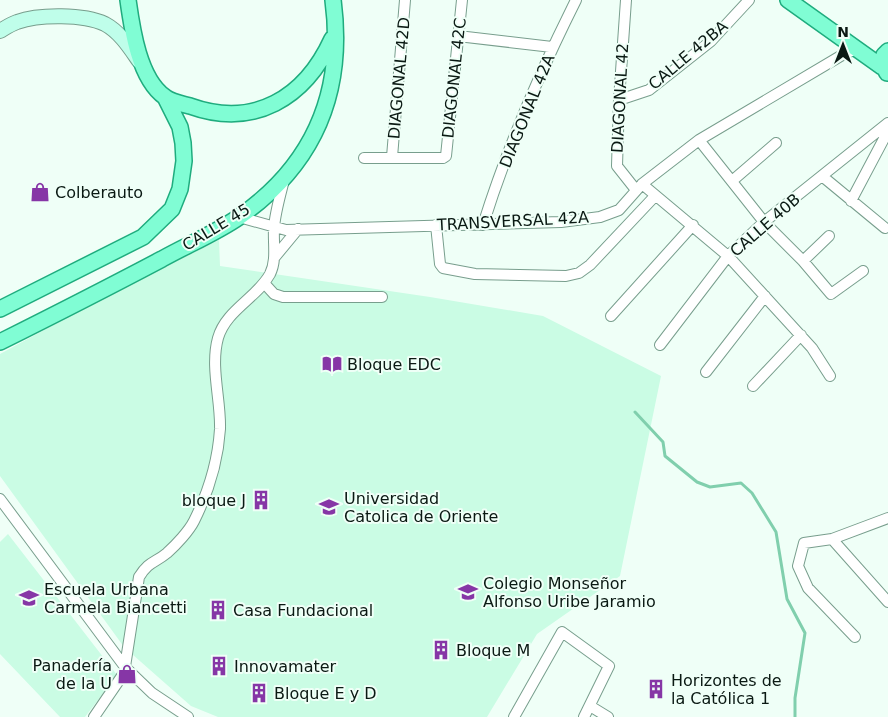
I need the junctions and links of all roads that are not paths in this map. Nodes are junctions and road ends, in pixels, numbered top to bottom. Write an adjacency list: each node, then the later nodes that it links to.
1 (128, 0): 15 (main road)
2 (334, 0): 10 (main road, CALLE 45)
3 (405, 0): 23 (street, DIAGONAL 42D)
4 (462, 0): 11 (street, DIAGONAL 42C)
5 (576, 0): 12 (street, DIAGONAL 42A)
6 (626, 0): 18 (street, DIAGONAL 42)
7 (749, 0): 18 (street, CALLE 42BA)
8 (788, 0): 14 (main road)
9 (0, 31): 15 (main road)
10 (336, 31): 17 (main road); 26 (main road, CALLE 45)
11 (458, 36): 12 (street); 23 (street, DIAGONAL 42C)
12 (552, 47): 34 (street, DIAGONAL 42A)
13 (887, 51): 14 (main road); 16 (main road)
14 (861, 52): 16 (main road); 21 (street, TRANSVERSAL 42A)
15 (140, 61): 17 (main road)
16 (885, 70)
17 (165, 97): 47 (main road)
18 (619, 100): 28 (street, DIAGONAL 42)
19 (888, 123): 25 (street, CALLE 40B)
20 (888, 131): 30 (street)
21 (699, 140): 27 (street); 28 (street, TRANSVERSAL 42A)
22 (776, 143): 27 (street)
23 (392, 157): 24 (street)
24 (364, 158)
25 (822, 176): 30 (street); 32 (street, CALLE 40B)
26 (284, 180): 31 (main road, CALLE 45); 36 (street)
27 (732, 181): 32 (street)
28 (639, 187): 29 (street, DIAGONAL 42); 34 (street, TRANSVERSAL 42A)
29 (656, 196): 33 (street); 35 (street, DIAGONAL 42)
30 (851, 201): 37 (street)
31 (239, 217): 36 (street, TRANSVERSAL 42A); 50 (main road, CALLE 45)
32 (764, 222): 40 (street, CALLE 40B); 42 (street)
33 (436, 225): 34 (street, TRANSVERSAL 42A); 38 (street, TRANSVERSAL 42A)
34 (484, 225)
35 (693, 225): 40 (street, DIAGONAL 42); 48 (street)
36 (274, 227): 38 (street, TRANSVERSAL 42A); 41 (street)
37 (885, 228)
38 (298, 229): 41 (street)
39 (829, 236): 42 (street)
40 (728, 256): 45 (street, DIAGONAL 42); 51 (street, CALLE 40B)
41 (274, 258): 44 (street)
42 (803, 261): 43 (street)
43 (863, 271)
44 (264, 283): 46 (street); 60 (street)
45 (765, 296): 49 (street, DIAGONAL 42); 52 (street)
46 (382, 297)
47 (0, 310)
48 (611, 316)
49 (801, 335): 53 (street, DIAGONAL 42); 54 (street)
50 (0, 342)
51 (660, 345)
52 (706, 372)
53 (830, 376)
54 (753, 386)
55 (0, 499): 60 (street)
56 (887, 520): 57 (street)
57 (832, 538): 58 (street); 59 (street)
58 (888, 602)
59 (855, 637)
60 (125, 667): 62 (street); 63 (street)
61 (590, 706): 64 (street); 65 (street); 66 (street)
62 (94, 717)
63 (188, 717)
64 (514, 717)
65 (584, 717)
66 (608, 717)

